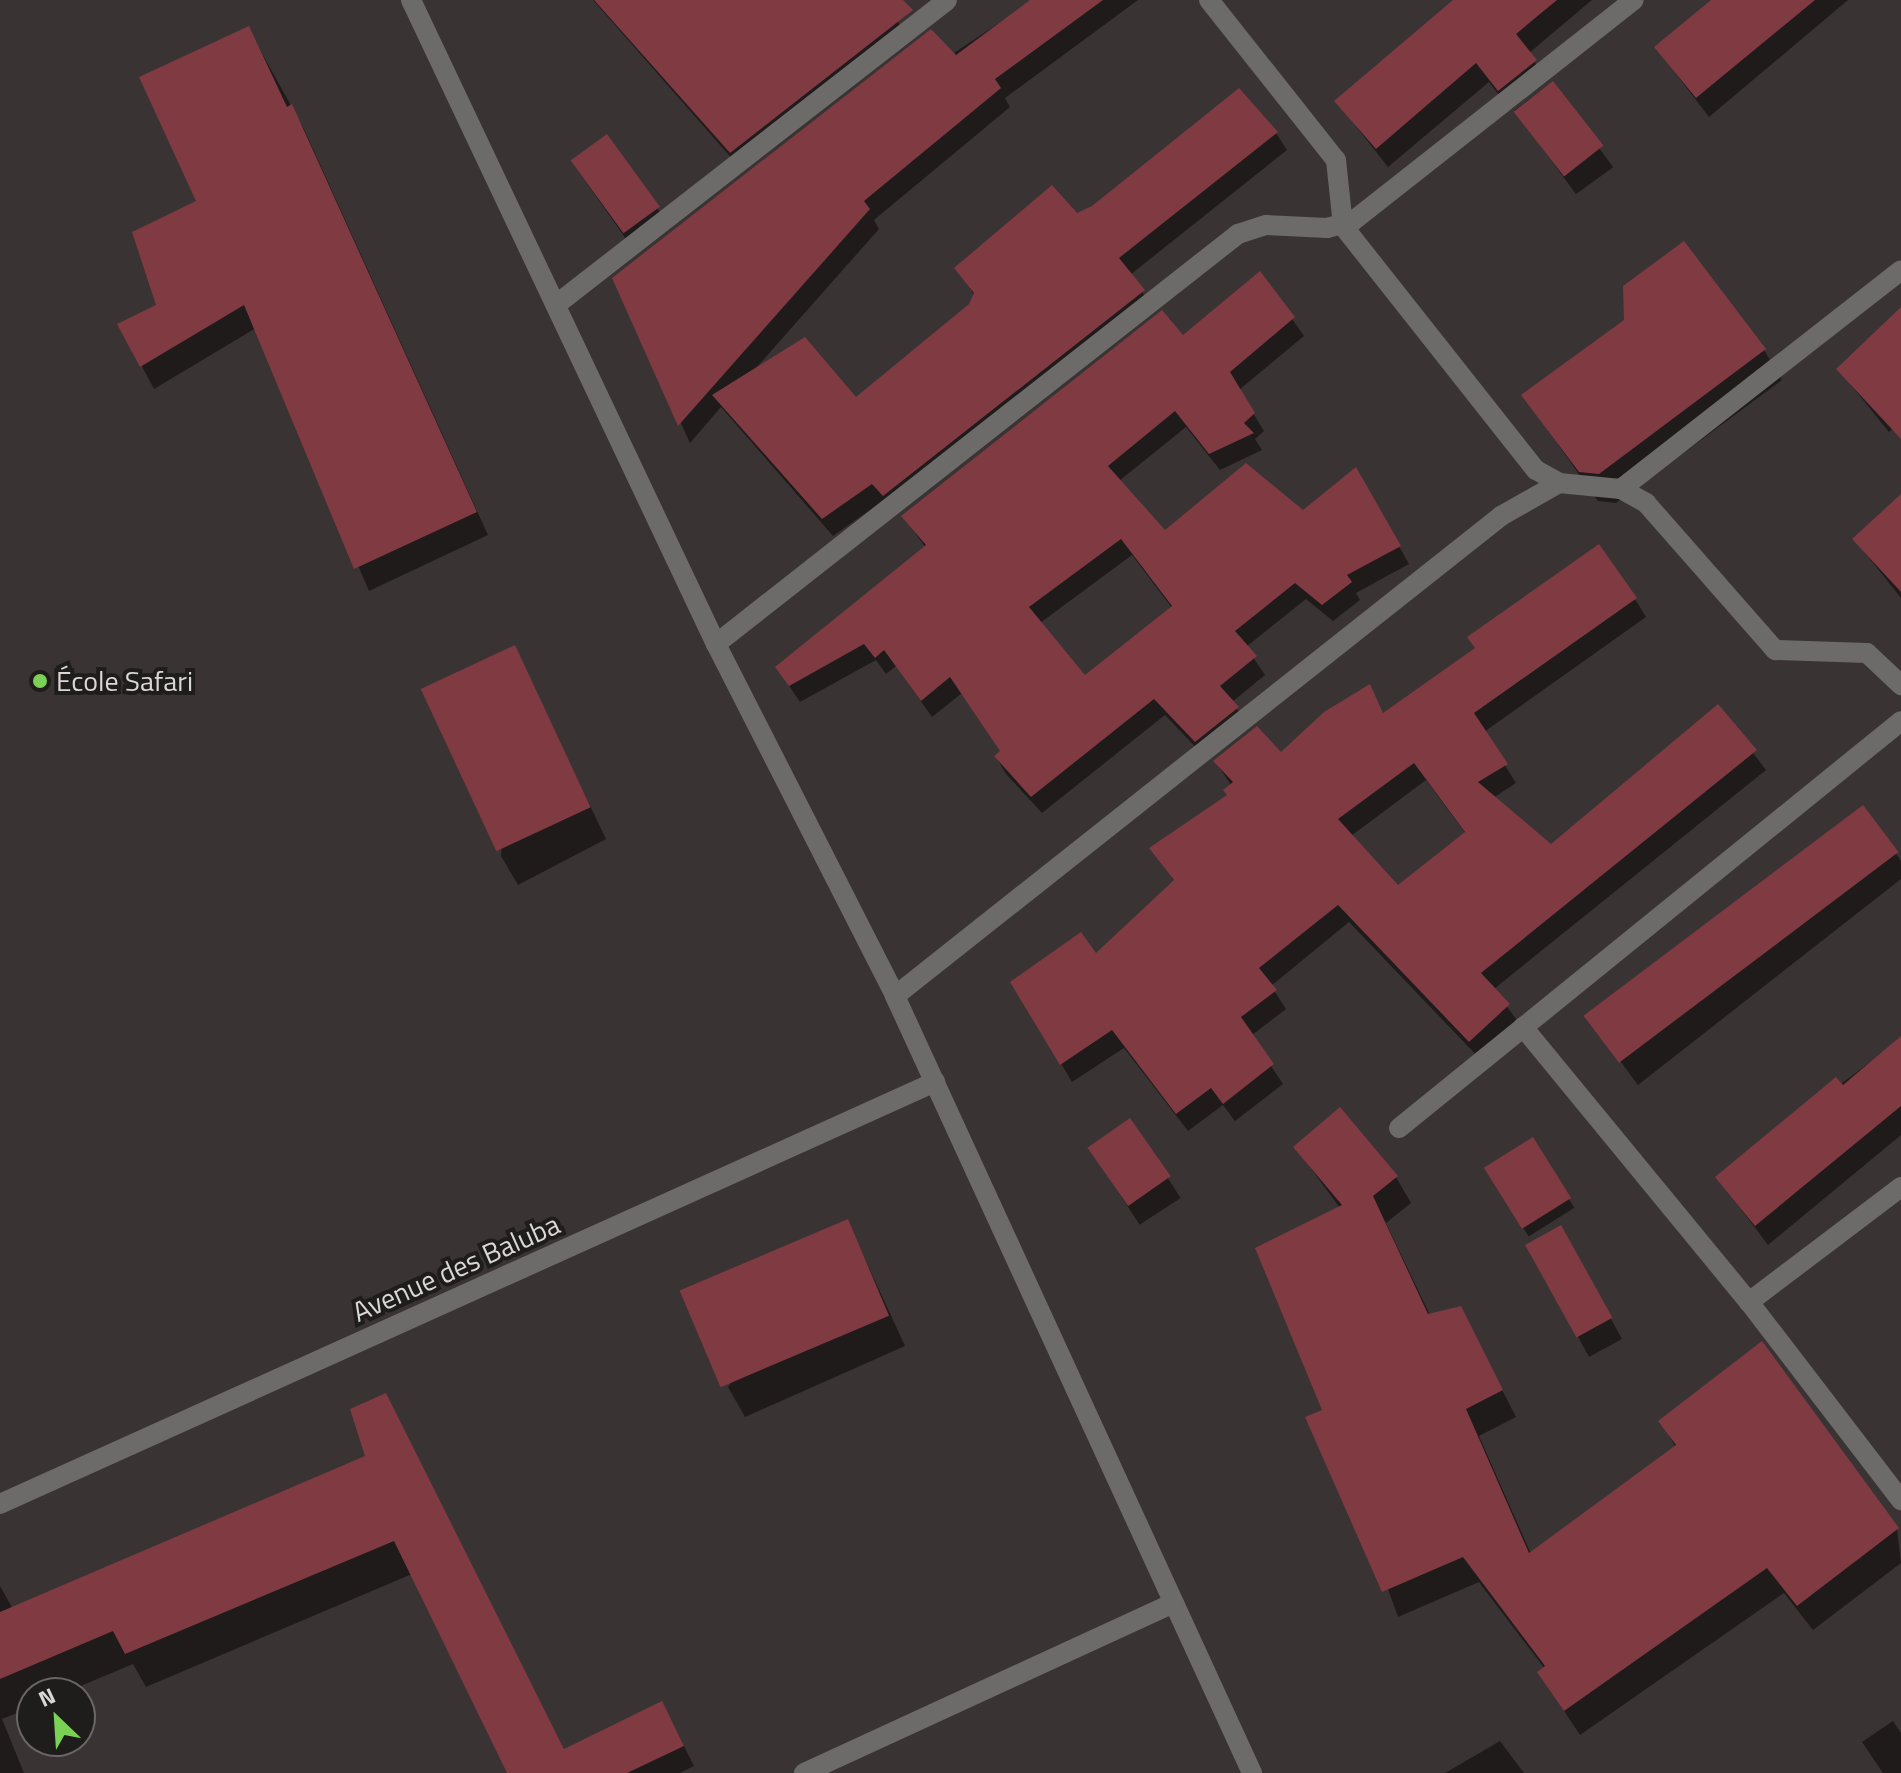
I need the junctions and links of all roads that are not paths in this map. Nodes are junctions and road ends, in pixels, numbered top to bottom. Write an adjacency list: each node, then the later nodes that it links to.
1 (411, 0): 7 (street)
2 (947, 0): 7 (street)
3 (1209, 0): 5 (street)
4 (1634, 0): 5 (street)
5 (1343, 226): 8 (street); 10 (street)
6 (1901, 270): 9 (street)
7 (557, 304): 10 (street)
8 (1559, 483): 9 (street); 13 (street)
9 (1621, 489): 11 (street)
10 (716, 644): 13 (street)
11 (1901, 685)
12 (1901, 721): 14 (street)
13 (895, 996): 15 (street)
14 (1523, 1027): 16 (street); 18 (street)
15 (935, 1082): 20 (street, Avenue des Baluba); 21 (street)
16 (1399, 1128)
17 (1901, 1187): 18 (street)
18 (1749, 1302): 19 (street)
19 (1901, 1500)
20 (0, 1504)
21 (1174, 1603): 22 (street); 23 (street)
22 (804, 1773)
23 (1252, 1773)

